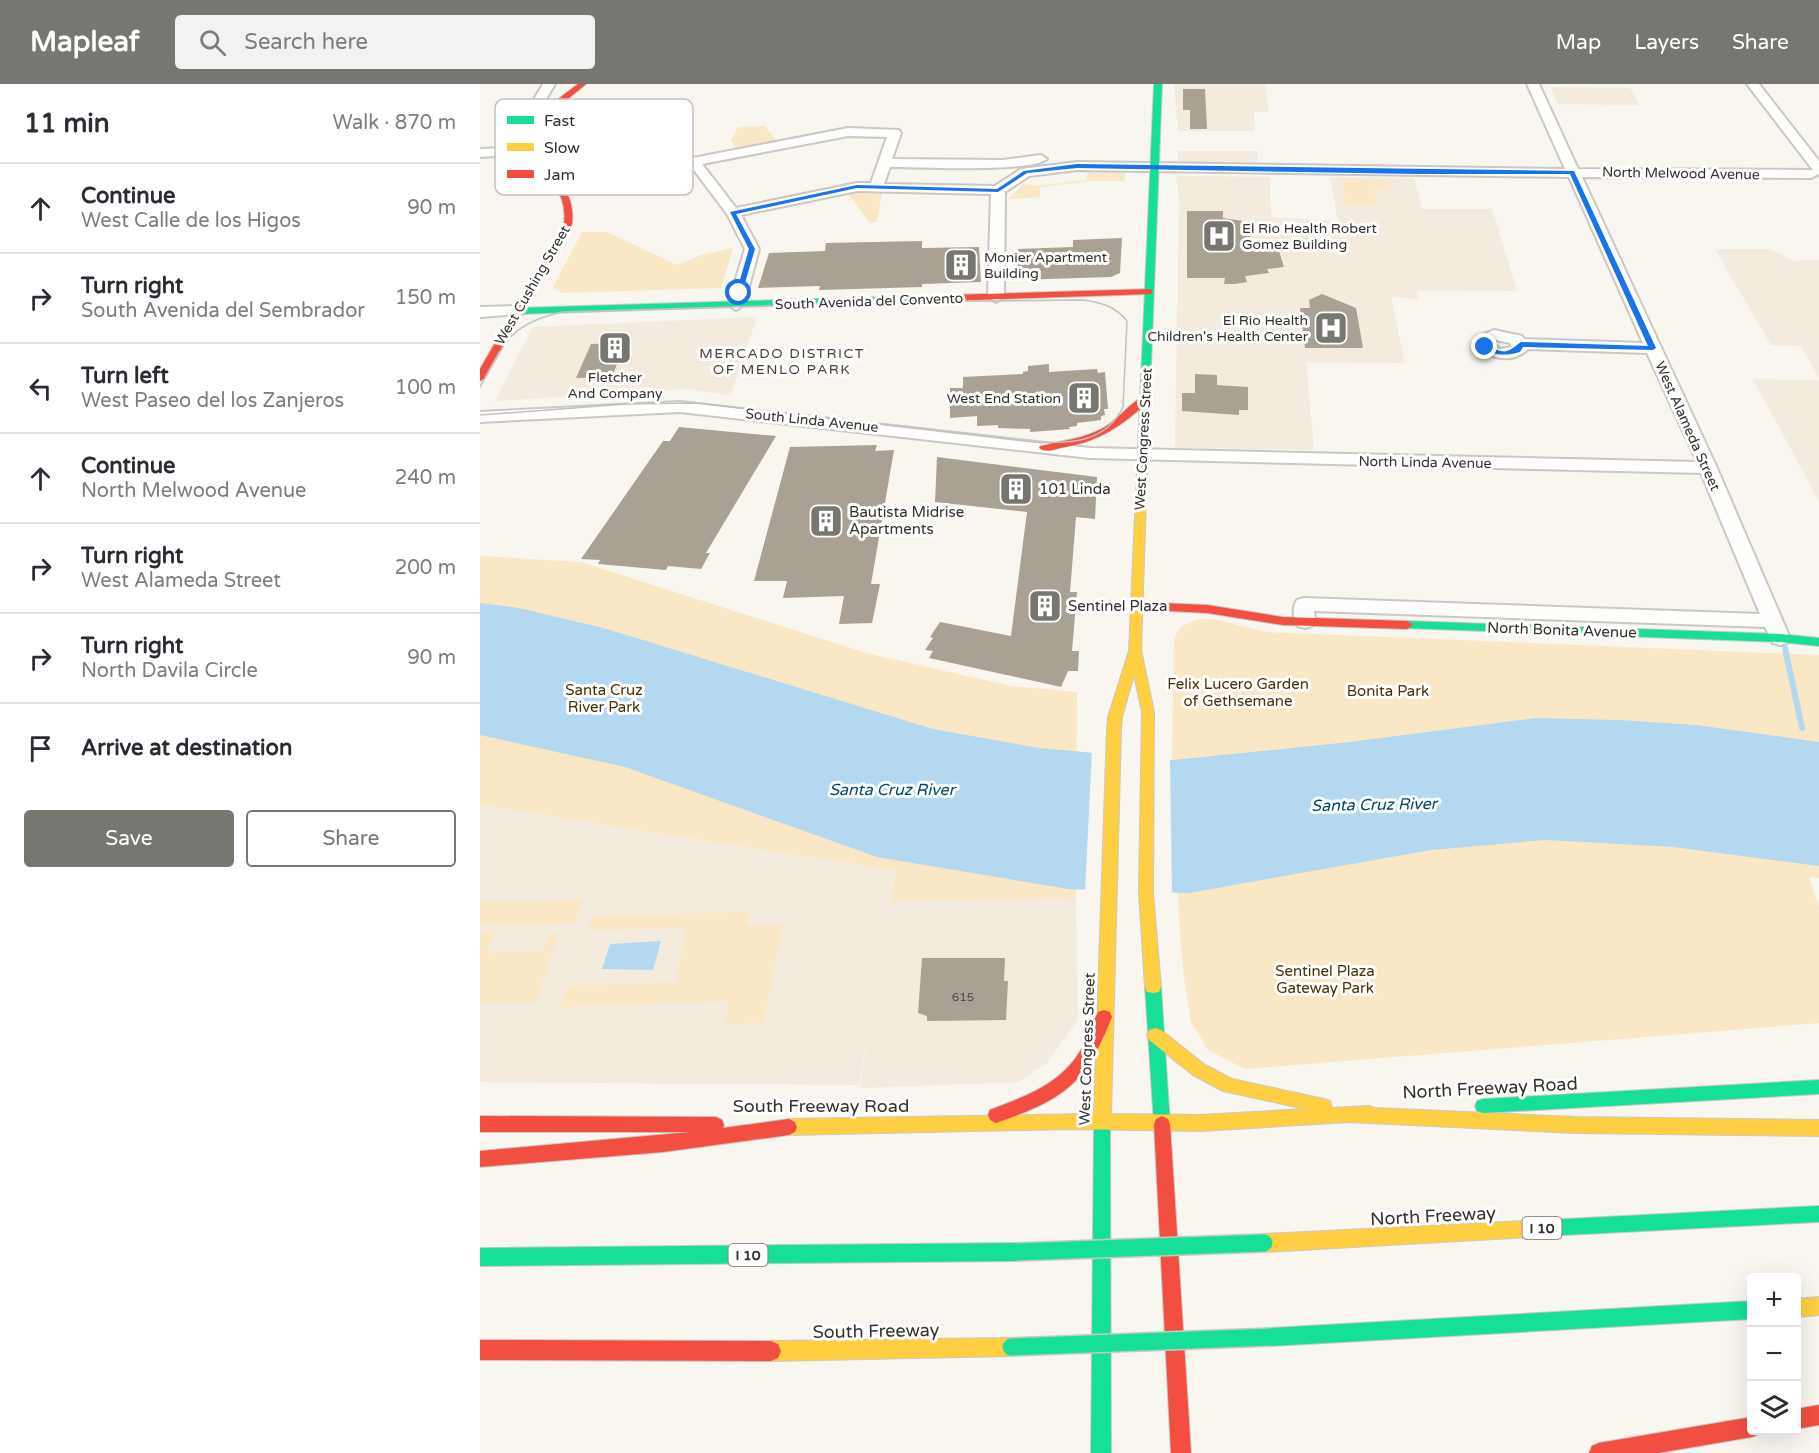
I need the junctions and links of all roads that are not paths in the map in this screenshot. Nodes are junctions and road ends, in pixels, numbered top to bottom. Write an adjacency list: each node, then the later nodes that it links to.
1 (549, 84): 7 (street)
2 (564, 84): 8 (main road)
3 (582, 84): 9 (main road)
4 (1158, 84): 15 (main road, West Congress Street)
5 (1533, 84): 16 (street, West Alameda Street)
6 (1753, 84): 17 (street)
7 (540, 99)
8 (560, 99)
9 (565, 99)
10 (495, 152): 11 (street)
11 (480, 153)
12 (694, 162): 13 (street); 21 (street)
13 (884, 163): 14 (street); 18 (street)
14 (1077, 166): 15 (street, North Melwood Avenue); 19 (street)
15 (1154, 167): 16 (street, North Melwood Avenue); 22 (main road, West Congress Street)
16 (1572, 172): 17 (street, North Melwood Avenue); 28 (street, West Alameda Street)
17 (1817, 173)
18 (876, 187): 19 (street); 21 (street)
19 (998, 190): 23 (street)
20 (567, 195): 25 (main road, West Cushing Street)
21 (733, 213): 24 (street)
22 (1149, 292): 23 (main road, South Avenida del Convento); 30 (main road, West Congress Street)
23 (996, 297): 24 (main road, South Avenida del Convento)
24 (735, 305): 25 (main road, South Avenida del Convento)
25 (517, 311): 26 (street, South Avenida del Convento); 29 (main road, West Cushing Street)
26 (480, 312)
27 (1521, 345): 28 (street)
28 (1653, 348): 34 (street, West Alameda Street)
29 (480, 378)
30 (1145, 399): 32 (main road); 33 (main road, West Congress Street)
31 (480, 417): 32 (street, South Linda Avenue)
32 (1044, 448): 33 (street, South Linda Avenue)
33 (1142, 455): 34 (street, North Linda Avenue); 35 (main road, West Congress Street)
34 (1708, 468): 37 (street, West Alameda Street)
35 (1136, 606): 36 (main road, North Bonita Avenue); 39 (main road, West Congress Street)
36 (1305, 621): 37 (street, North Bonita Avenue)
37 (1776, 629): 38 (main road, North Bonita Avenue)
38 (1819, 642)
39 (1135, 650): 40 (main road, West Congress Street); 41 (main road, West Congress Street)
40 (1104, 1017): 44 (main road, West Congress Street); 45 (main road)
41 (1155, 1035): 43 (main road); 47 (main road, West Congress Street)
42 (1819, 1087): 43 (main road, North Freeway Road)
43 (1345, 1114): 47 (main road, North Freeway Road); 49 (main road)
44 (1102, 1121): 45 (main road, South Freeway Road); 47 (main road, South Freeway Road); 60 (main road, West Congress Street)
45 (969, 1123): 48 (main road, South Freeway Road)
46 (480, 1124): 48 (main road, South Freeway Road)
47 (1162, 1124): 61 (main road, West Congress Street)
48 (789, 1127): 50 (main road)
49 (1819, 1128)
50 (480, 1159)
51 (1819, 1214): 52 (main road, North Freeway / I 10, bridge)
52 (480, 1257)
53 (1819, 1306): 54 (main road)
54 (1801, 1308)
55 (1747, 1310): 56 (main road, South Freeway, bridge)
56 (480, 1350)
57 (1819, 1415): 58 (main road)
58 (1801, 1418)
59 (1747, 1428): 62 (main road)
60 (1101, 1453)
61 (1181, 1453)
62 (1599, 1453)

